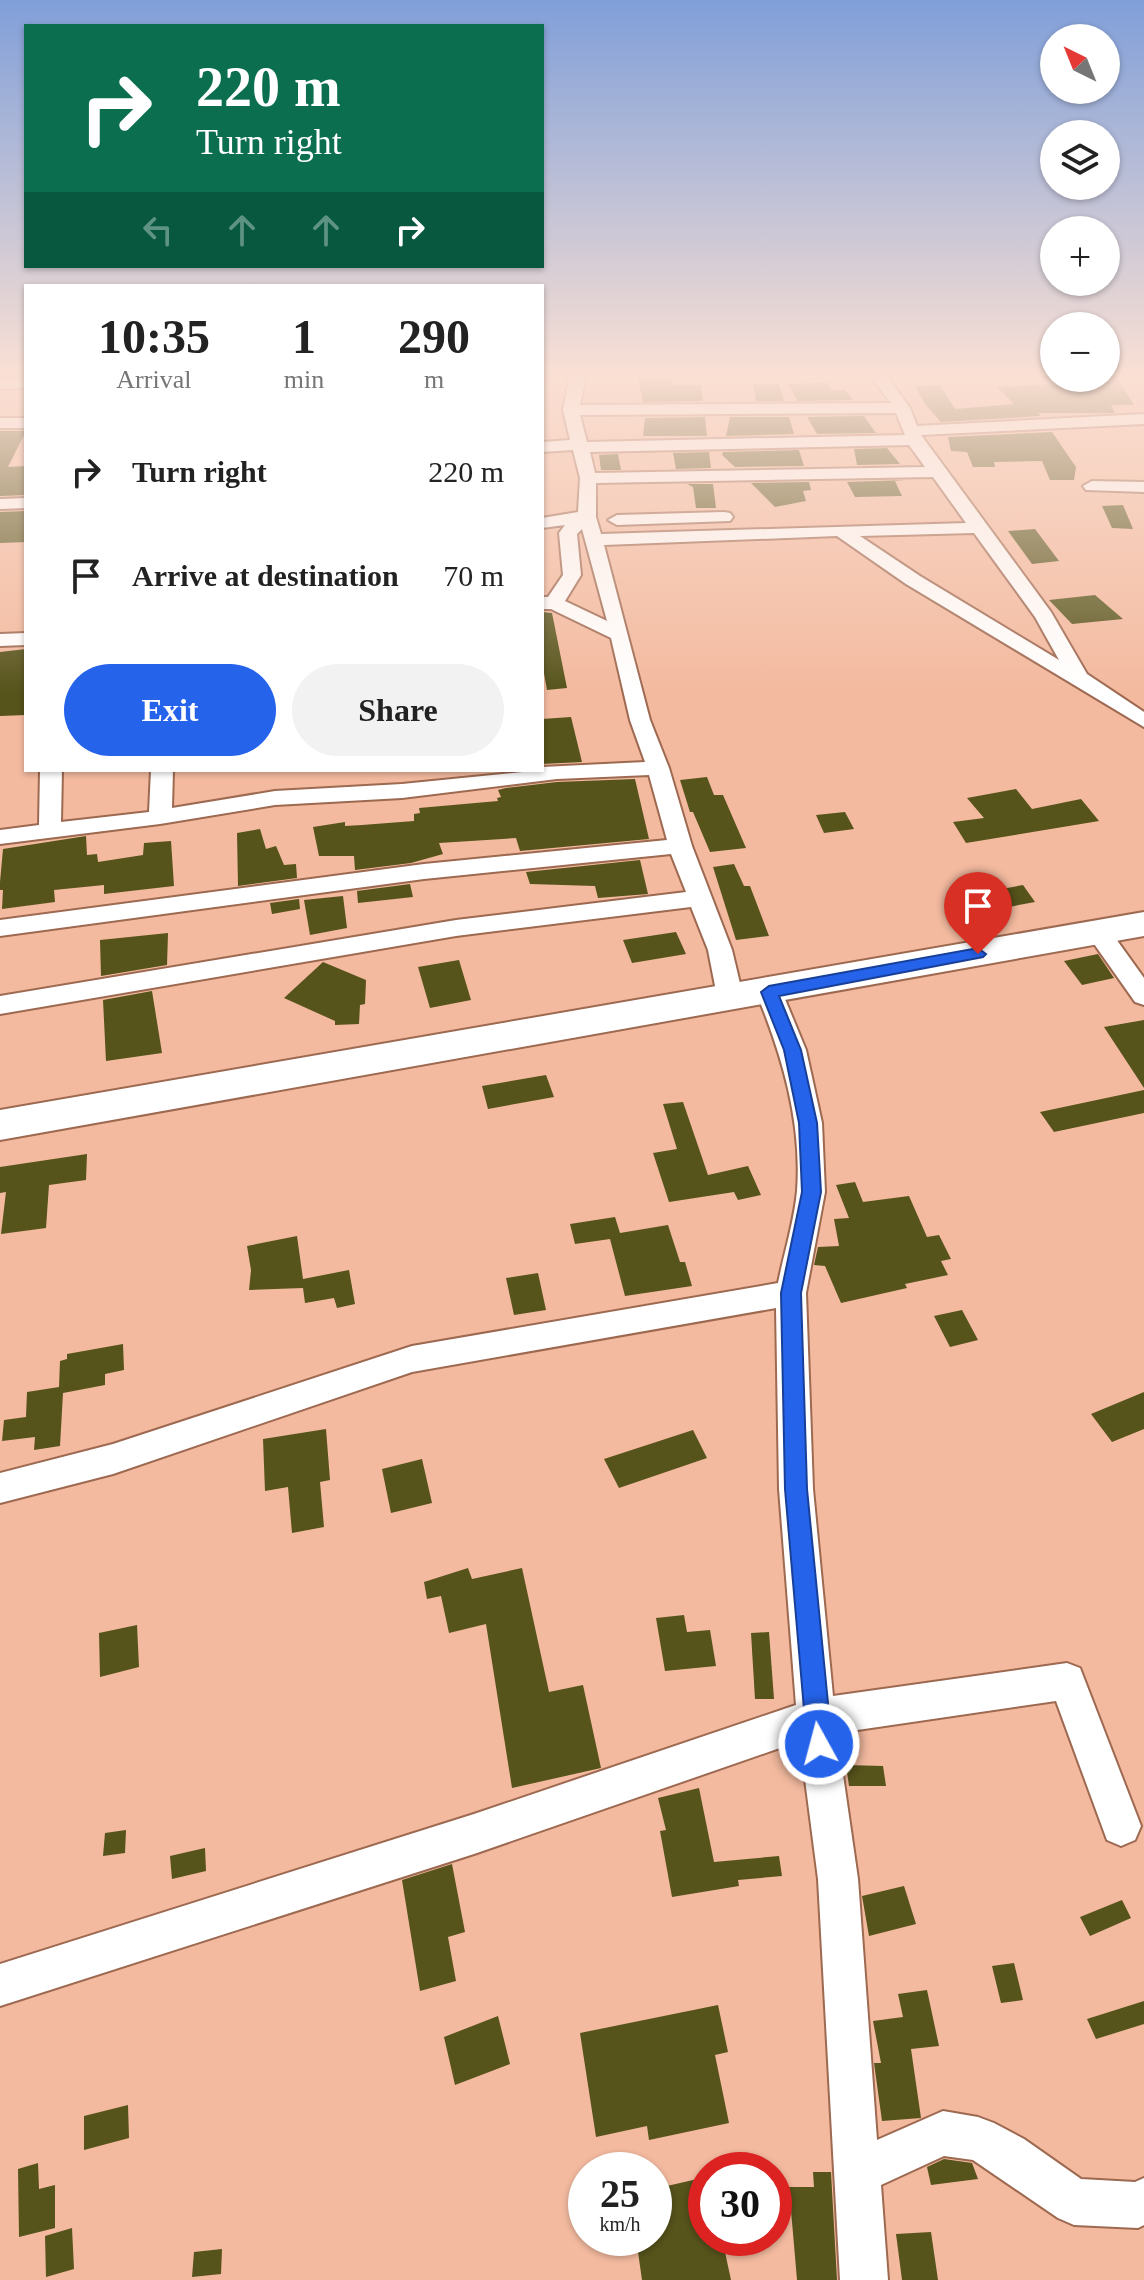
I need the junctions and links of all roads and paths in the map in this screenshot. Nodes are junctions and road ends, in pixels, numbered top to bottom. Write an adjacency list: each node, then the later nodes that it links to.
1 (588, 480): 10 (street)
2 (944, 480): 7 (street)
3 (1092, 486): 4 (street)
4 (1139, 487): 8 (street)
5 (24, 503): 6 (street)
6 (0, 504)
7 (966, 510): 10 (street); 11 (street)
8 (1144, 511)
9 (544, 523): 10 (street)
10 (588, 524): 12 (street); 13 (street); 14 (street)
11 (979, 528): 12 (street); 17 (street)
12 (844, 533): 17 (street)
13 (548, 603): 14 (street)
14 (619, 634): 19 (street)
15 (24, 639): 16 (street)
16 (0, 640)
17 (1079, 678): 18 (street)
18 (1142, 718)
19 (658, 768): 22 (street); 26 (street)
20 (51, 772): 24 (street)
21 (162, 772): 23 (street)
22 (494, 776): 23 (street)
23 (160, 817): 24 (street)
24 (50, 831): 25 (street)
25 (0, 837)
26 (680, 846): 27 (street); 29 (street)
27 (702, 898): 32 (street); 34 (street)
28 (1144, 924): 30 (highway)
29 (0, 928)
30 (1097, 931): 31 (highway); 33 (street)
31 (769, 992): 32 (highway); 36 (street)
32 (730, 996): 35 (highway)
33 (1144, 996)
34 (0, 1005)
35 (0, 1125)
36 (791, 1293): 37 (street); 38 (street)
37 (0, 1488)
38 (816, 1717): 39 (street); 40 (street); 41 (street)
39 (1121, 1826)
40 (0, 1985)
41 (859, 2172): 42 (street); 43 (street)
42 (1144, 2201)
43 (864, 2280)

